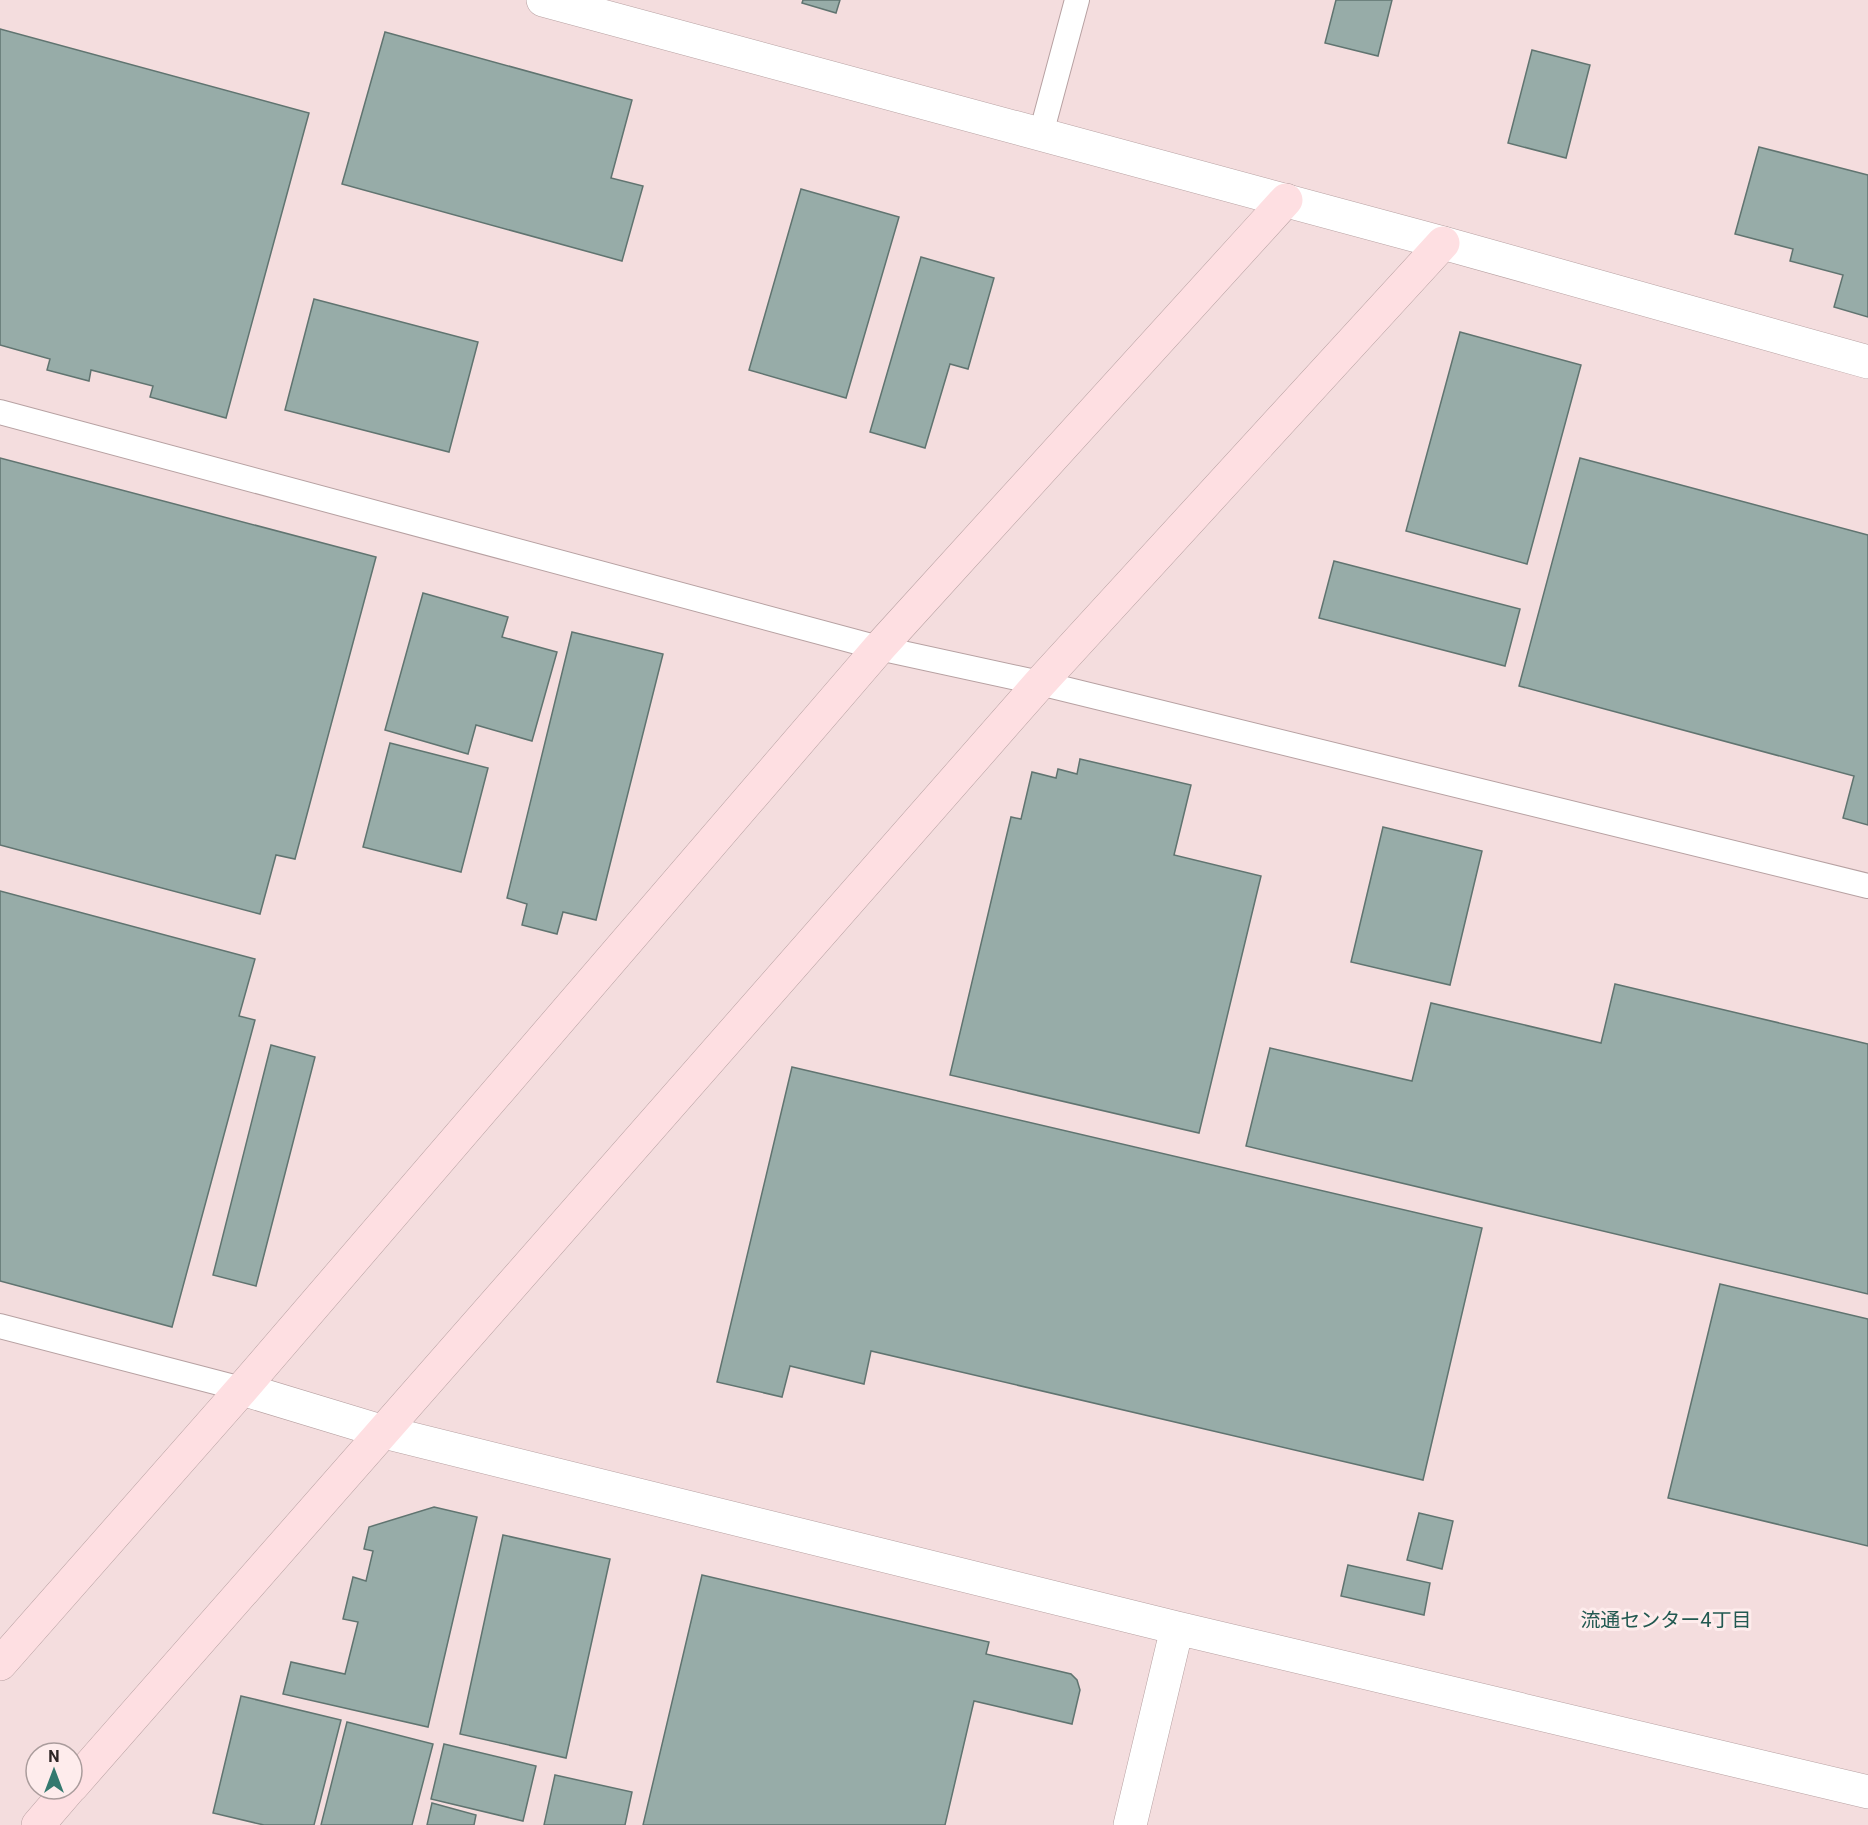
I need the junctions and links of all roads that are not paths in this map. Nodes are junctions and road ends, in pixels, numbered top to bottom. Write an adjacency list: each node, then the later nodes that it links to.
1 (543, 0): 3 (street)
2 (1077, 0): 3 (lane)
3 (1041, 134): 4 (street)
4 (1286, 200): 5 (street); 8 (street)
5 (1443, 243): 6 (street); 9 (street)
6 (1868, 362)
7 (0, 412): 8 (lane)
8 (879, 648): 9 (lane); 12 (street)
9 (1040, 683): 10 (lane); 13 (street)
10 (1868, 886)
11 (0, 1326): 12 (lane)
12 (242, 1389): 13 (street); 15 (street)
13 (384, 1432): 14 (street); 16 (street)
14 (1177, 1628): 17 (street); 20 (street)
15 (0, 1664)
16 (84, 1772)
17 (1868, 1792)
18 (59, 1801): 19 (street)
19 (38, 1825)
20 (1130, 1825)

